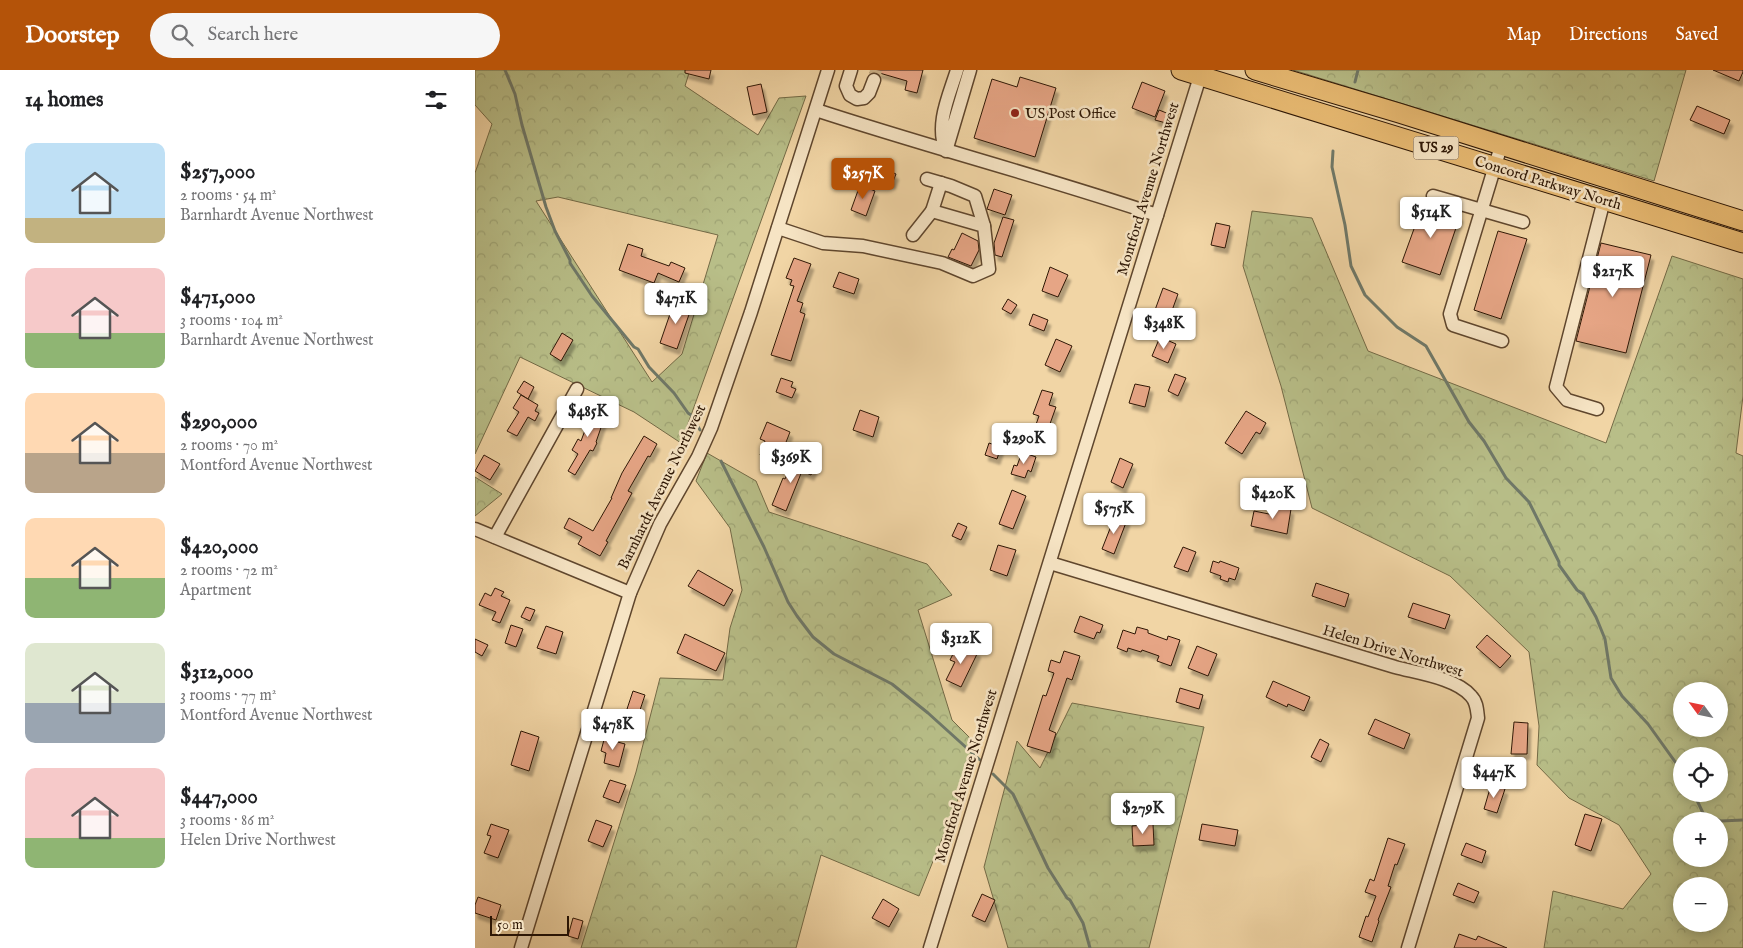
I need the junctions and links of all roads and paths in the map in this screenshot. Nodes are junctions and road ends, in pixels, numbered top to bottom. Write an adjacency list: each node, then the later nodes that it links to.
1 (828, 70): 9 (street, Barnhardt Avenue Northwest)
2 (851, 70): 8 (street)
3 (957, 70): 11 (street)
4 (970, 70): 11 (street)
5 (1181, 70): 7 (highway, Concord Parkway North / US 29)
6 (1255, 70): 10 (highway, Concord Parkway North / US 29)
7 (1201, 73): 12 (highway, Concord Parkway North / US 29); 19 (street, Montford Avenue Northwest)
8 (874, 80)
9 (816, 110): 11 (street); 23 (street, Barnhardt Avenue Northwest)
10 (1501, 146): 12 (street); 20 (highway, Concord Parkway North / US 29)
11 (946, 151): 19 (street)
12 (1494, 166): 16 (highway, Concord Parkway North / US 29); 17 (street)
13 (927, 179): 14 (street)
14 (941, 183): 18 (street); 22 (street)
15 (1433, 196): 17 (street)
16 (1604, 200): 25 (highway, Concord Parkway North / US 29); 28 (street)
17 (1481, 210): 21 (street); 26 (street)
18 (932, 211): 22 (street); 24 (street)
19 (1157, 215): 31 (street, Montford Avenue Northwest)
20 (1742, 218): 25 (street)
21 (1523, 222)
22 (984, 226): 23 (street)
23 (778, 228): 32 (street, Barnhardt Avenue Northwest)
24 (913, 235)
25 (1739, 242)
26 (1502, 341)
27 (577, 388): 30 (street)
28 (1597, 409)
29 (475, 529): 30 (street)
30 (495, 537): 32 (street)
31 (1050, 563): 34 (street, Montford Avenue Northwest); 35 (street, Helen Drive Northwest)
32 (630, 593): 33 (street, Barnhardt Avenue Northwest)
33 (521, 948)
34 (930, 948)
35 (1408, 948)

